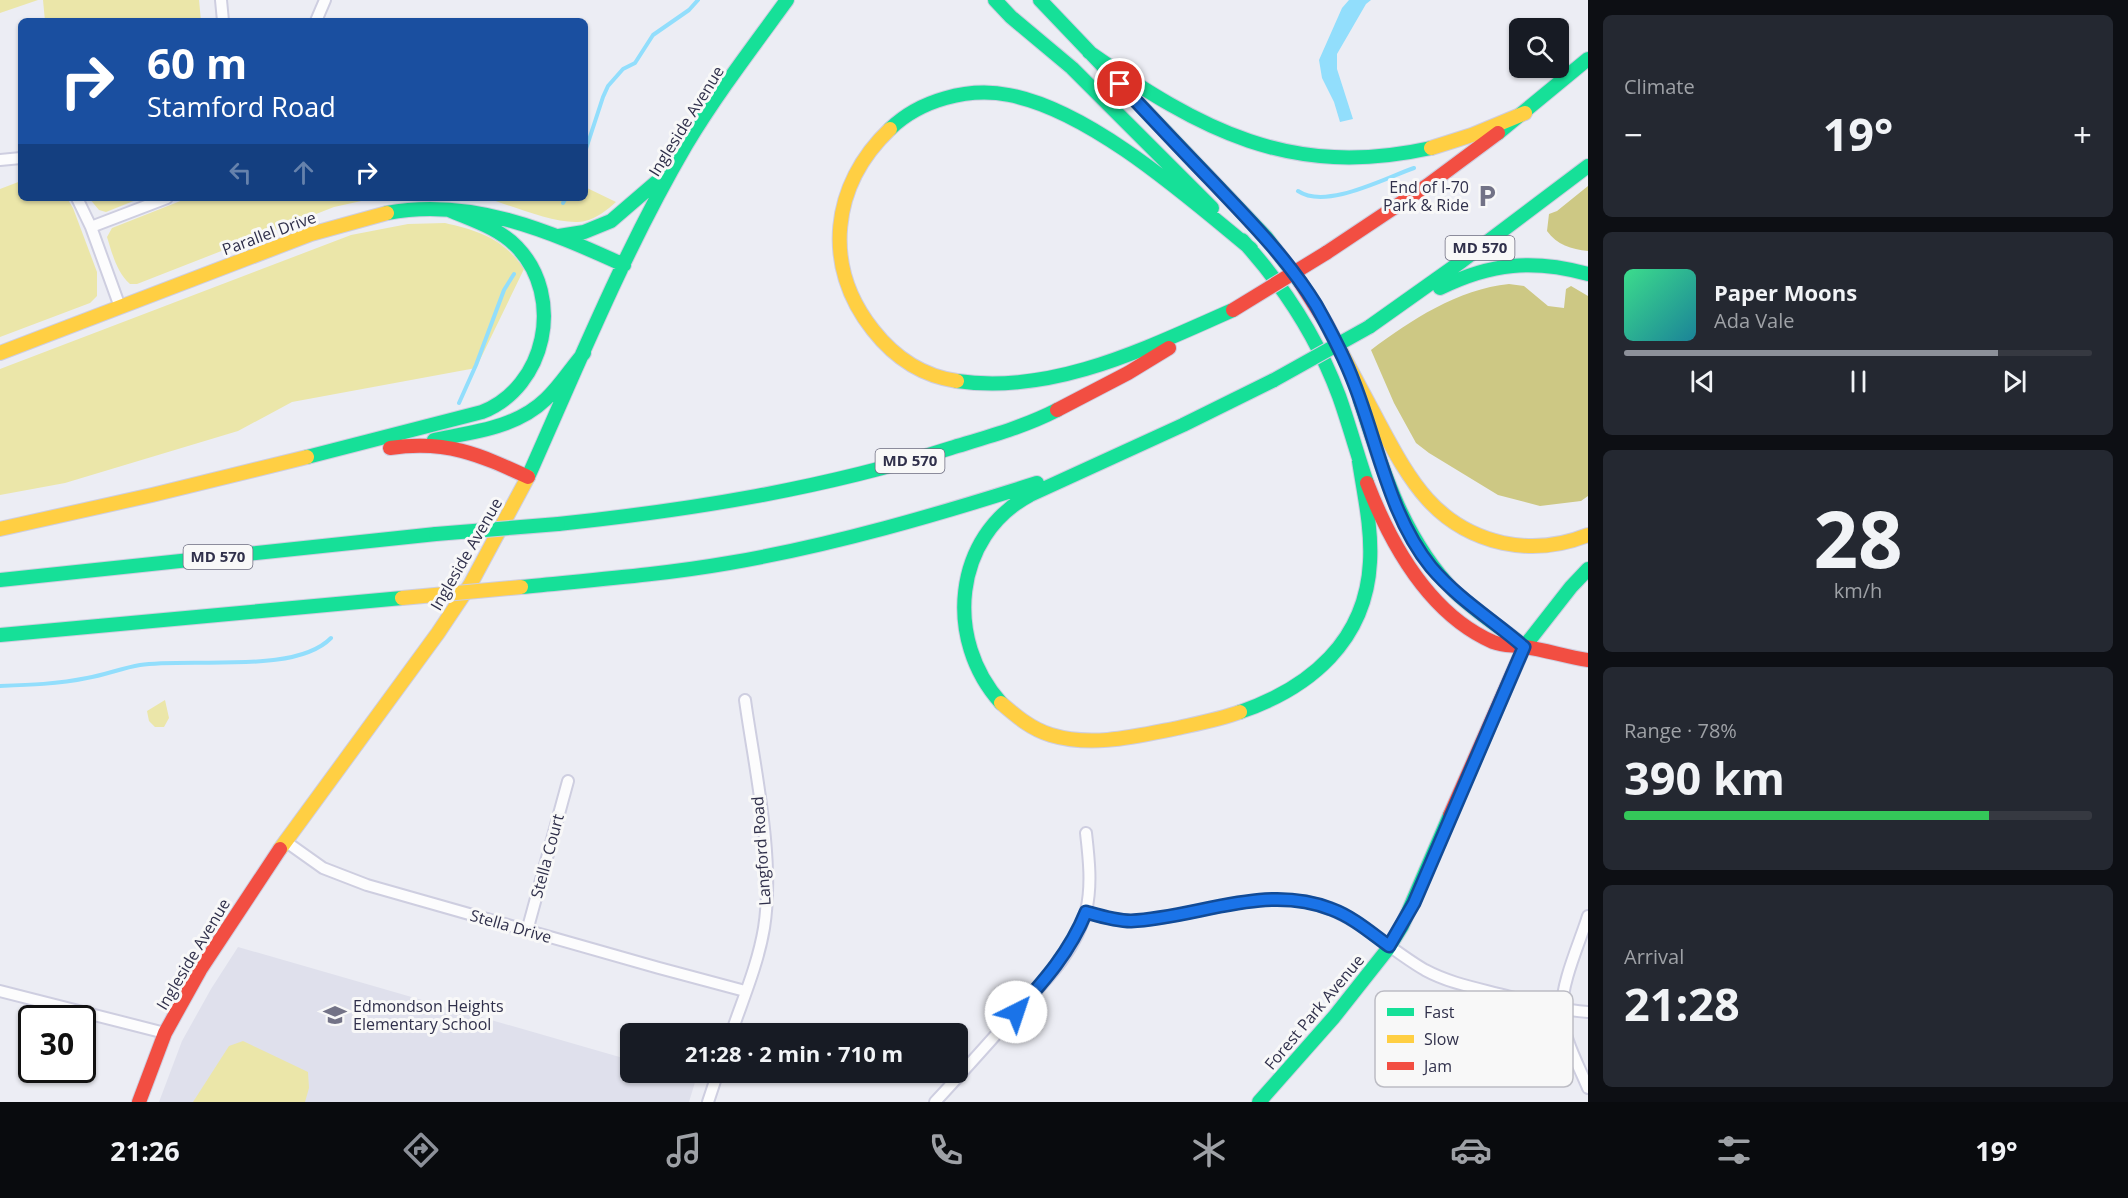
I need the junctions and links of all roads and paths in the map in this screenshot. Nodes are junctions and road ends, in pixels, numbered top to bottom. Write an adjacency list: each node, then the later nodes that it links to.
1 (221, 0): 8 (street)
2 (325, 0): 9 (street)
3 (787, 0): 15 (main road, Ingleside Avenue)
4 (990, 0): 7 (main road)
5 (995, 0): 7 (main road)
6 (1040, 0): 10 (main road)
7 (1011, 17): 22 (main road)
8 (223, 18)
9 (317, 18)
10 (1089, 52): 12 (main road); 28 (main road)
11 (1588, 60): 12 (main road, MD 570)
12 (1525, 113): 26 (main road, MD 570, bridge)
13 (18, 158): 14 (street)
14 (0, 160)
15 (675, 165): 21 (main road); 23 (main road, Ingleside Avenue)
16 (1588, 166): 27 (main road, MD 570)
17 (78, 201): 20 (street)
18 (159, 201): 20 (street)
19 (449, 210): 21 (main road, Parallel Drive); 25 (main road, Parallel Drive); 35 (main road)
20 (91, 227): 25 (street)
21 (559, 236): 23 (main road, Parallel Drive)
22 (1251, 249): 26 (main road); 32 (main road)
23 (624, 265): 30 (main road, Ingleside Avenue)
24 (1588, 274): 27 (main road)
25 (120, 307): 29 (main road, Parallel Drive)
26 (1233, 310): 39 (main road, MD 570, bridge)
27 (1369, 327): 33 (main road, MD 570, bridge)
28 (1337, 344): 37 (main road); 41 (main road)
29 (0, 353)
30 (584, 353): 31 (main road); 34 (main road, Ingleside Avenue)
31 (414, 443): 34 (main road); 35 (main road)
32 (1359, 461): 33 (main road); 41 (main road)
33 (1099, 463): 40 (main road, MD 570, bridge)
34 (528, 477): 46 (main road, Ingleside Avenue)
35 (152, 495): 36 (main road)
36 (0, 530)
37 (1588, 535)
38 (1588, 569): 41 (main road, Forest Park Avenue)
39 (0, 580)
40 (0, 635)
41 (1524, 647): 42 (main road); 50 (main road, Forest Park Avenue)
42 (1588, 660)
43 (745, 700): 51 (street, Langford Road)
44 (568, 781): 49 (street, Stella Court)
45 (1086, 833): 47 (street)
46 (285, 842): 49 (street, Stella Drive); 58 (main road, Ingleside Avenue)
47 (1086, 912): 50 (street); 64 (street)
48 (1588, 916): 53 (street)
49 (526, 931): 51 (street, Stella Drive)
50 (1389, 946): 52 (street); 65 (main road, Forest Park Avenue)
51 (745, 991): 57 (street, Langford Road)
52 (1488, 991)
53 (1564, 991)
54 (0, 992): 58 (street)
55 (1573, 1011): 56 (street)
56 (1588, 1012)
57 (735, 1023)
58 (165, 1033): 62 (main road, Ingleside Avenue)
59 (1573, 1052): 61 (street)
60 (714, 1083): 63 (street)
61 (1588, 1088)
62 (139, 1102)
63 (708, 1102)
64 (935, 1102)
65 (1259, 1102)

